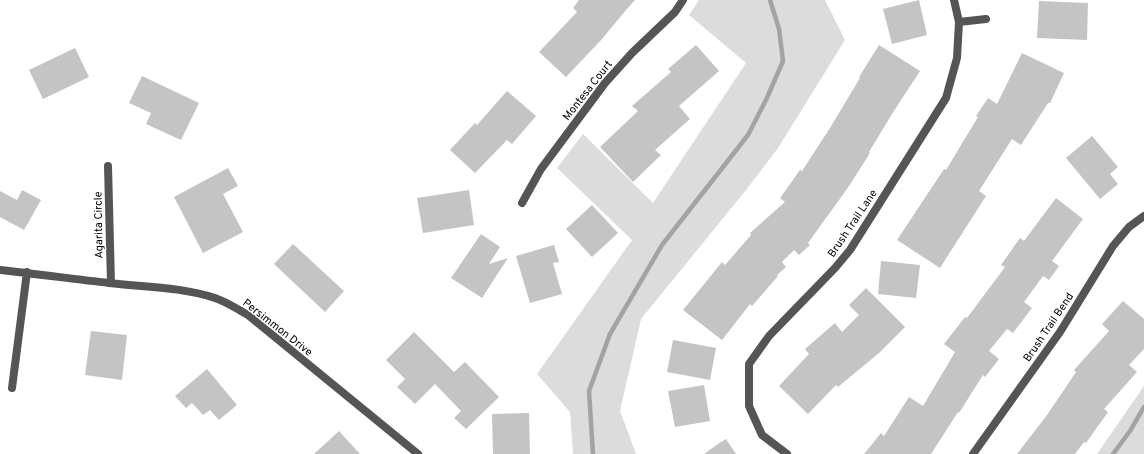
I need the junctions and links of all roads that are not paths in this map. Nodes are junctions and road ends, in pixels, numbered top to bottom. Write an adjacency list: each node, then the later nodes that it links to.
1 (683, 0): 6 (street, Montesa Court)
2 (954, 0): 4 (street, Brush Trail Lane)
3 (986, 19): 4 (street)
4 (959, 22): 13 (street, Brush Trail Lane)
5 (108, 166): 10 (street, Agarita Circle)
6 (522, 203)
7 (1144, 216): 14 (street, Brush Trail Bend)
8 (0, 270): 9 (street, Persimmon Drive)
9 (27, 272): 10 (street, Persimmon Drive); 11 (street)
10 (111, 283): 12 (street, Persimmon Drive)
11 (12, 388)
12 (418, 454)
13 (787, 454)
14 (973, 454)

